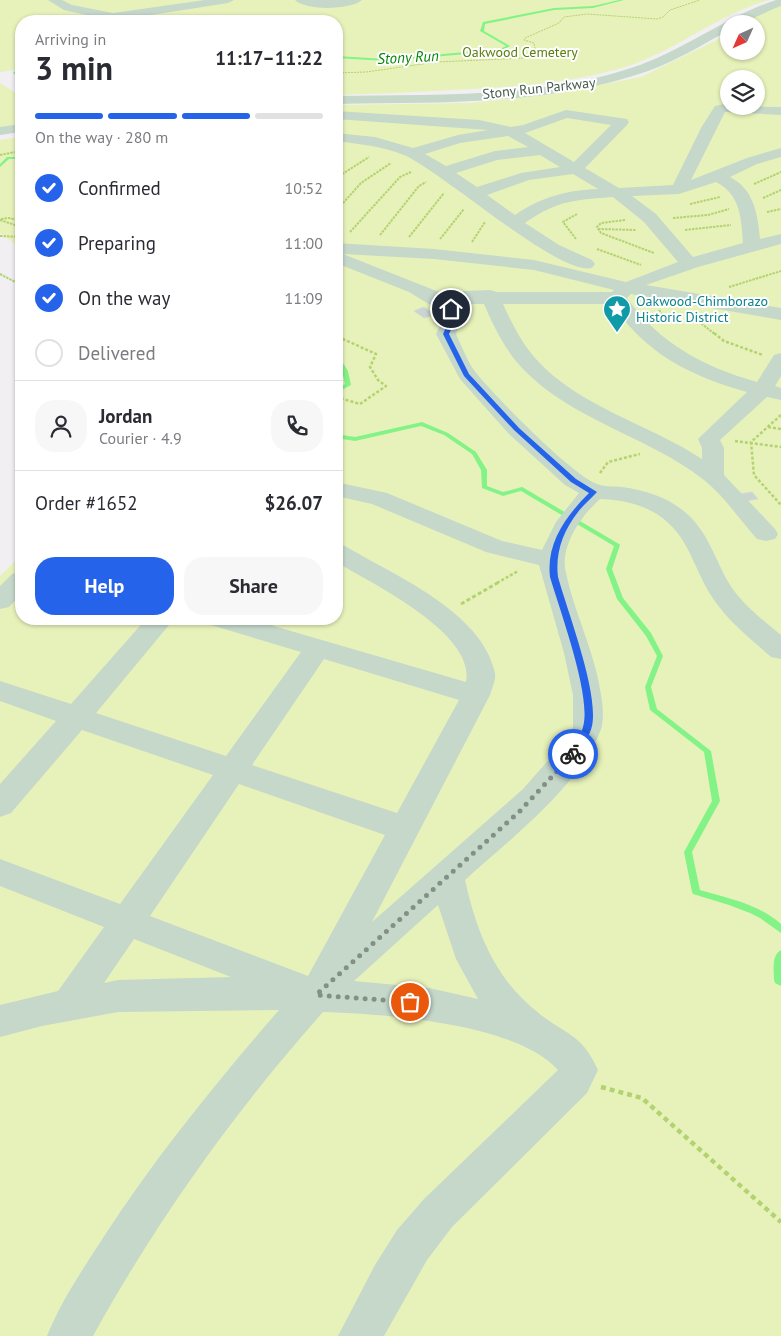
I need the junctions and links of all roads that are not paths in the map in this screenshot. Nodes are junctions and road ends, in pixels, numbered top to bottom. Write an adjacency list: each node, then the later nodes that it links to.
1 (91, 0): 6 (street)
2 (138, 0): 8 (street)
3 (228, 0): 8 (street)
4 (301, 0): 5 (street)
5 (356, 0)
6 (57, 2): 9 (street)
7 (781, 2): 11 (street, Stony Run Parkway)
8 (158, 12): 10 (street)
9 (102, 15)
10 (129, 15)
11 (747, 15)
12 (720, 29): 13 (street, Stony Run Parkway)
13 (343, 100)
14 (781, 111): 30 (street)
15 (343, 116): 16 (street)
16 (390, 119): 17 (street); 21 (street)
17 (431, 122): 20 (street); 23 (street)
18 (15, 129): 19 (street)
19 (0, 131)
20 (510, 131): 24 (street); 26 (street); 27 (street)
21 (343, 136)
22 (343, 137): 23 (street)
23 (371, 139): 26 (street)
24 (543, 150): 27 (street); 28 (street)
25 (781, 152): 29 (street)
26 (414, 153): 28 (street)
27 (576, 169): 31 (street); 32 (street)
28 (445, 171): 31 (street)
29 (717, 177): 30 (street); 35 (street)
30 (678, 189): 32 (street)
31 (476, 193): 33 (street)
32 (617, 193): 33 (street); 38 (street)
33 (515, 224): 39 (street)
34 (781, 239): 35 (street)
35 (752, 247): 38 (street)
36 (343, 248): 39 (street)
37 (343, 260): 41 (street)
38 (689, 264): 39 (street)
39 (625, 289): 40 (street); 43 (street); 47 (street)
40 (490, 296): 41 (street); 49 (street)
41 (433, 298): 51 (street)
42 (781, 303): 43 (street)
43 (756, 310): 44 (street); 45 (street)
44 (781, 314)
45 (781, 331)
46 (781, 359): 47 (street)
47 (772, 392): 48 (street)
48 (718, 439): 49 (street); 50 (street)
49 (667, 446): 50 (street)
50 (713, 476): 53 (street)
51 (595, 486): 54 (street); 61 (street)
52 (343, 490): 54 (street)
53 (776, 540)
54 (546, 555): 69 (street)
55 (343, 556): 63 (street)
56 (15, 586): 57 (street)
57 (0, 601)
58 (156, 625): 64 (street)
59 (240, 625): 60 (street)
60 (318, 648): 63 (street); 65 (street)
61 (781, 650)
62 (0, 691): 64 (street)
63 (476, 695): 67 (street)
64 (76, 716): 65 (street); 66 (street)
65 (234, 770): 67 (street); 70 (street)
66 (0, 805)
67 (406, 829): 71 (street)
68 (0, 872): 70 (street)
69 (448, 876): 71 (street); 74 (street)
70 (126, 922): 71 (street); 72 (street)
71 (316, 995): 72 (street); 74 (street); 75 (street)
72 (68, 1006): 73 (street)
73 (0, 1021)
74 (527, 1027): 76 (street)
75 (69, 1336)
76 (360, 1336)

